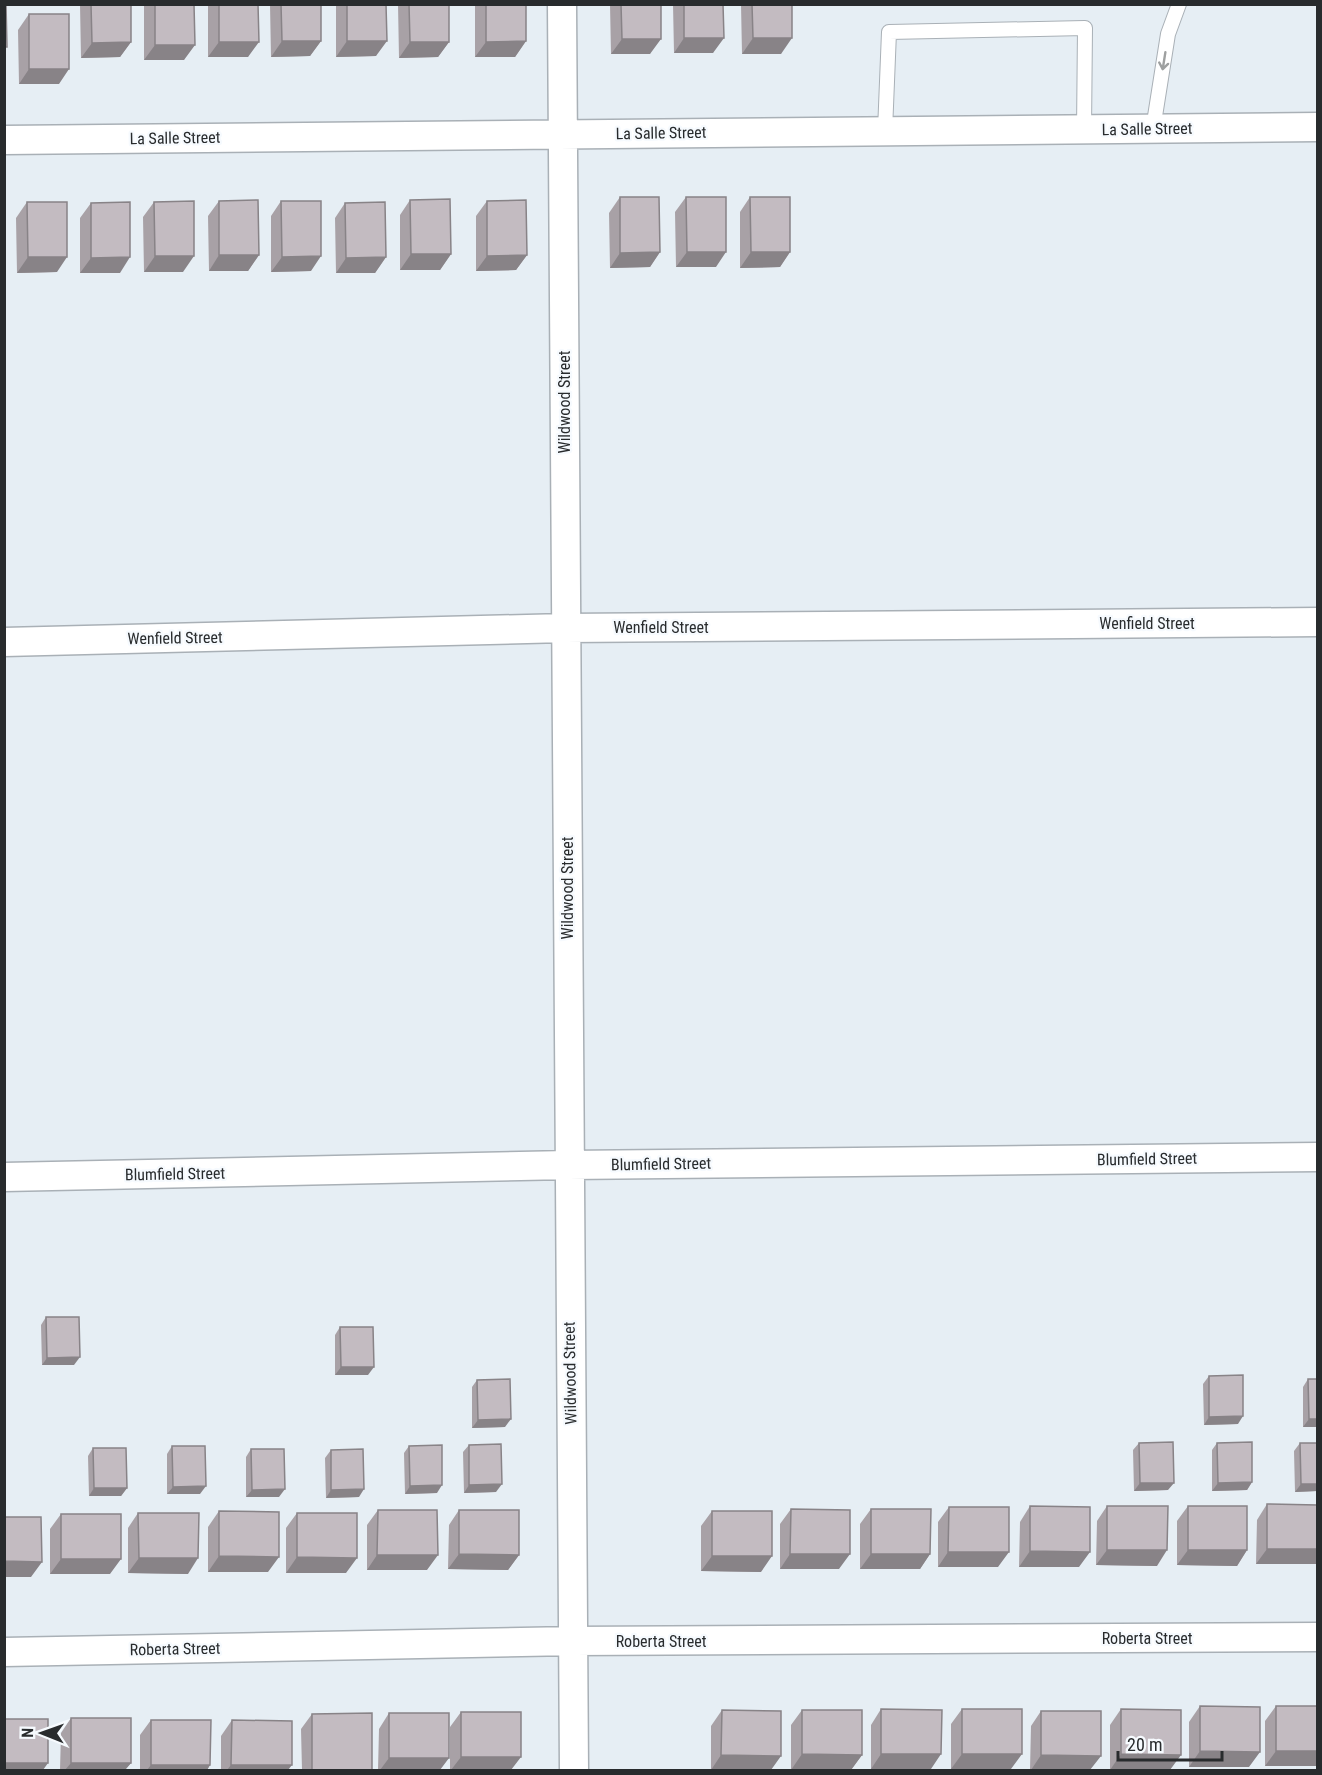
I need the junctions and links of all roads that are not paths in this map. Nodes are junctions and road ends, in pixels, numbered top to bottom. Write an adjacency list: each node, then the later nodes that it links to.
1 (562, 4): 7 (street, Wildwood Street)
2 (1179, 4): 4 (lane, one-way to 4)
3 (1317, 127): 4 (street, La Salle Street)
4 (1153, 129): 5 (street, La Salle Street)
5 (1084, 130): 6 (street, La Salle Street); 6 (lane)
6 (885, 131): 7 (street, La Salle Street)
7 (563, 134): 8 (street, La Salle Street); 10 (street, Wildwood Street)
8 (4, 140)
9 (1317, 622): 10 (street, Wenfield Street)
10 (565, 628): 11 (street, Wenfield Street); 13 (street, Wildwood Street)
11 (4, 642)
12 (1317, 1157): 13 (street, Blumfield Street)
13 (568, 1165): 14 (street, Blumfield Street); 16 (street, Wildwood Street)
14 (4, 1177)
15 (1317, 1636): 16 (street, Roberta Street)
16 (573, 1641): 17 (street, Roberta Street); 18 (street, Wildwood Street)
17 (4, 1652)
18 (574, 1770)

